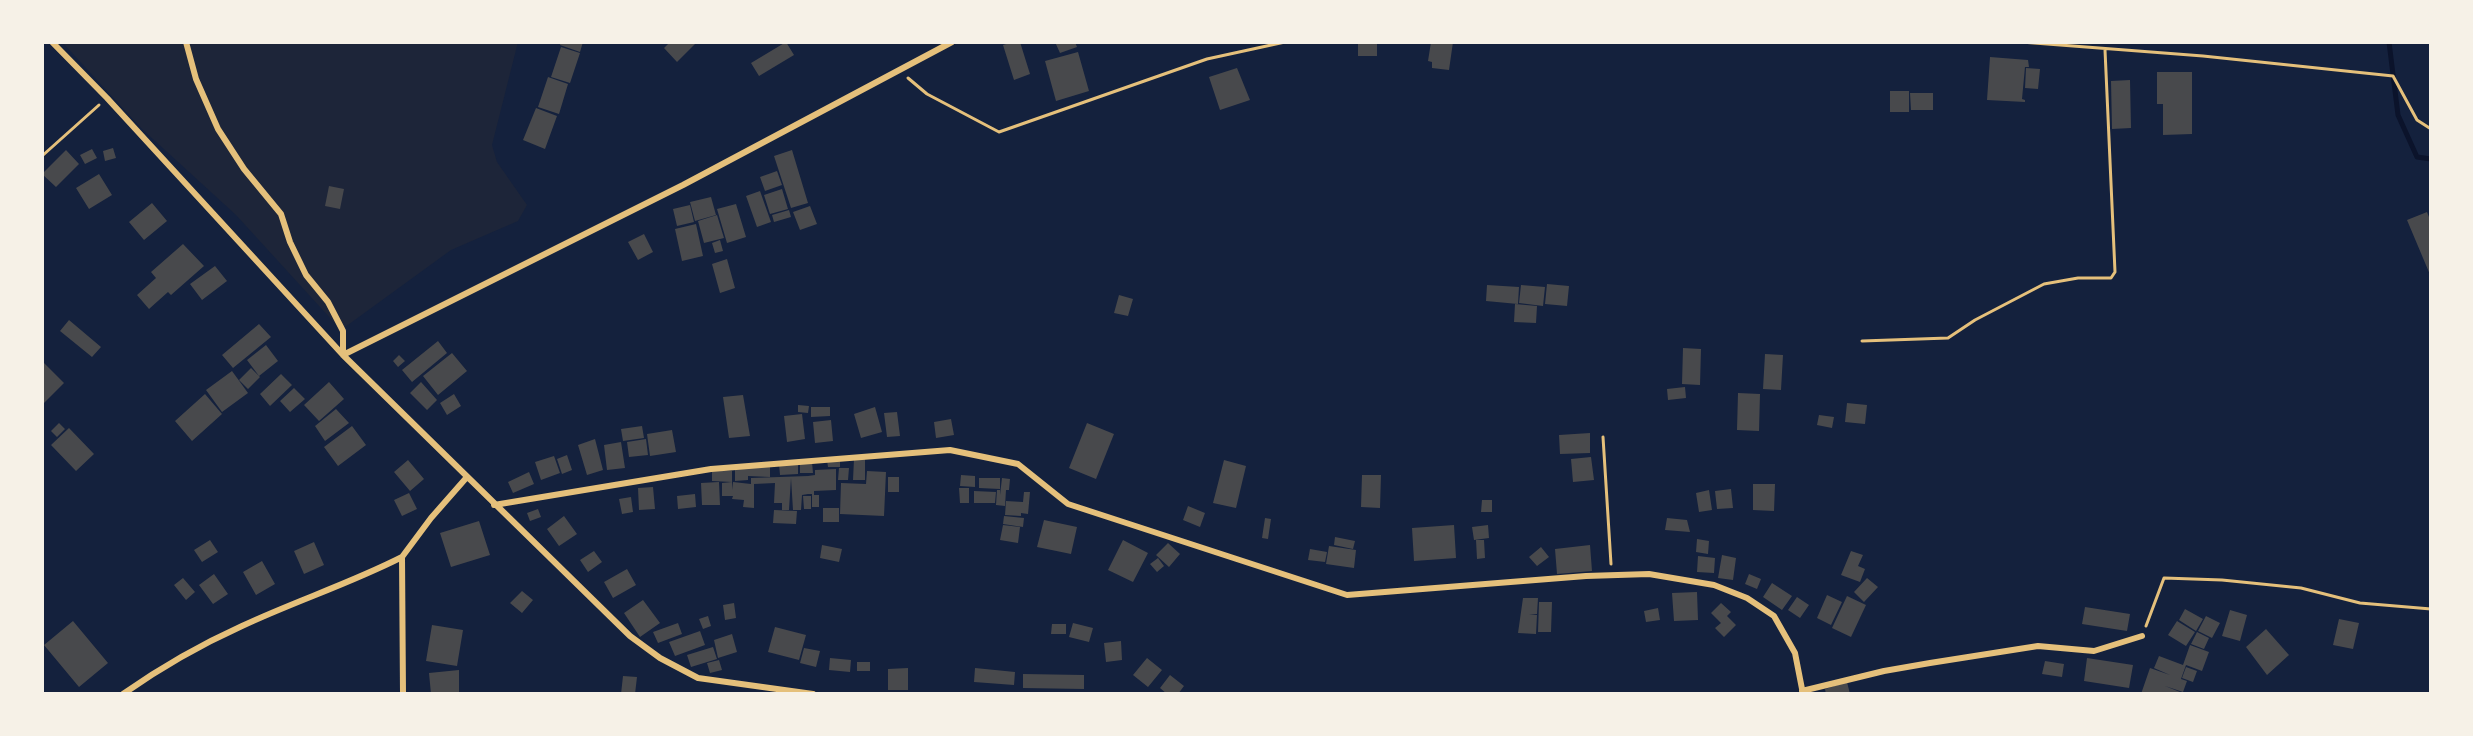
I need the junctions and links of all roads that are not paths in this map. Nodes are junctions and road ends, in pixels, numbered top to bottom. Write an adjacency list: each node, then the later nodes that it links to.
1 (52, 42): 4 (street)
2 (186, 42): 4 (street)
3 (952, 42): 4 (street)
4 (343, 355): 5 (street)
5 (467, 477): 6 (street); 7 (street)
6 (494, 505): 9 (street); 12 (street)
7 (402, 557): 10 (street); 11 (street)
8 (2142, 636): 9 (street)
9 (1802, 693)
10 (123, 694)
11 (403, 694)
12 (813, 694)

